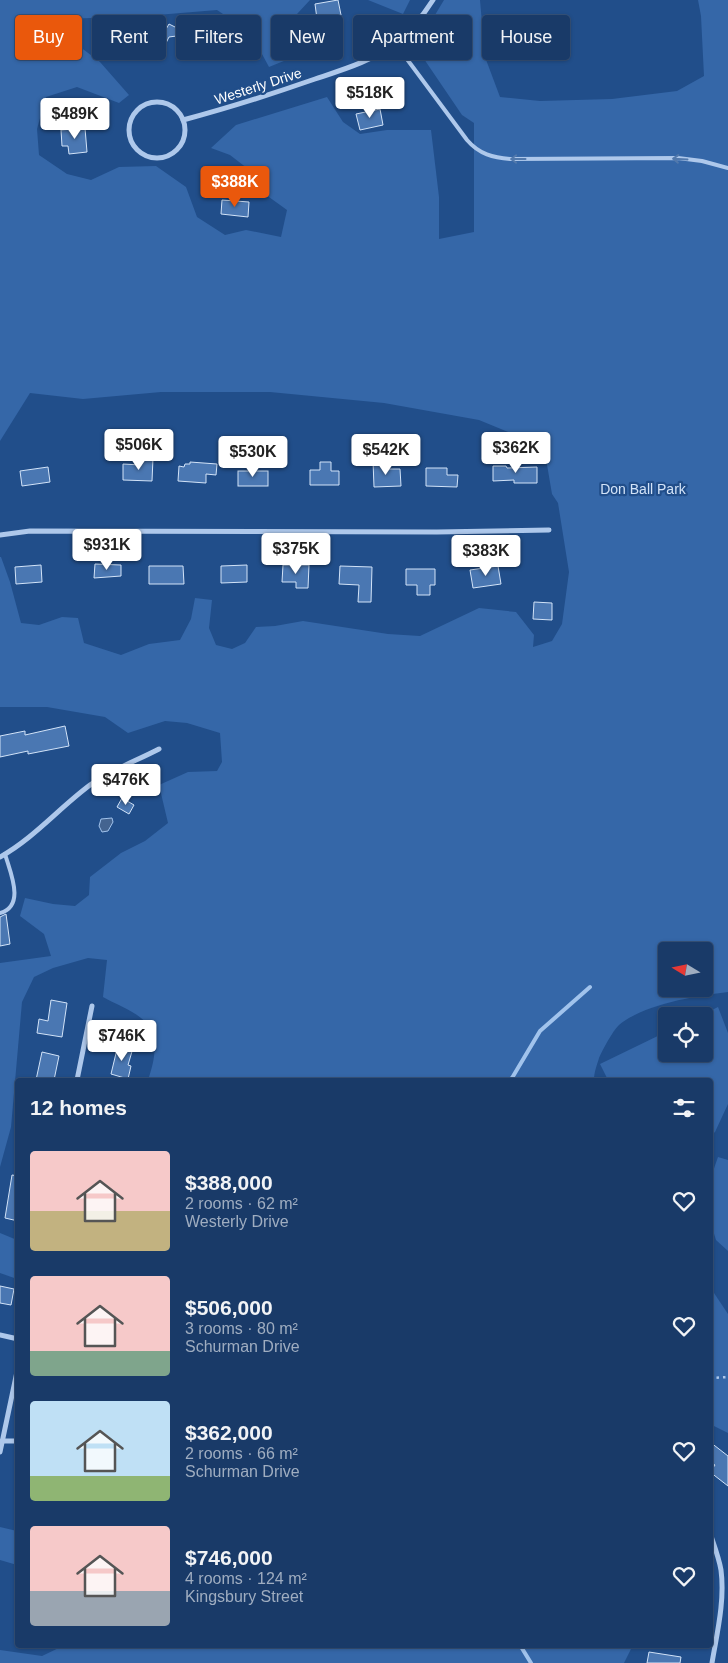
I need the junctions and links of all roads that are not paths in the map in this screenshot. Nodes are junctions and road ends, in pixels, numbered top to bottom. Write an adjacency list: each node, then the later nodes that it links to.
1 (433, 0): 2 (street, Westerly Drive)
2 (422, 15)
3 (365, 60): 5 (street, Westerly Drive)
4 (407, 60): 6 (lane, one-way to 4)
5 (183, 120): 5 (street)
6 (728, 168)
7 (549, 530): 8 (street)
8 (0, 535)
9 (159, 750): 10 (street)
10 (3, 855): 11 (lane)
11 (0, 913)
12 (92, 1006): 13 (street)
13 (77, 1078)
14 (0, 1335): 15 (street)
15 (15, 1338)
16 (15, 1382): 17 (street)
17 (2, 1441): 18 (street); 19 (street)
18 (15, 1441)
19 (0, 1452)
20 (713, 1543): 21 (street)
21 (712, 1663)

